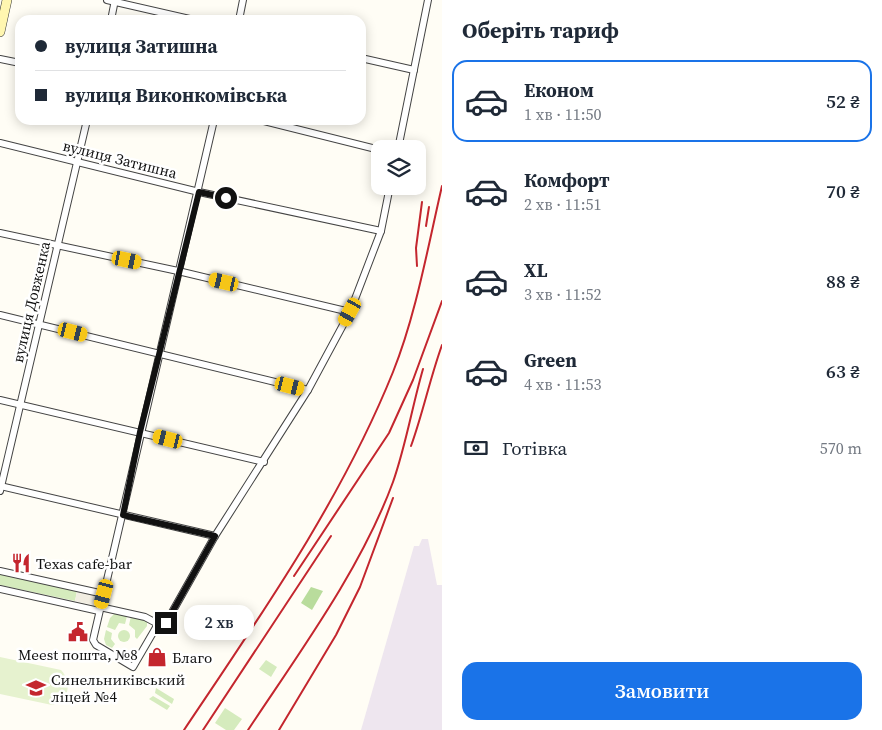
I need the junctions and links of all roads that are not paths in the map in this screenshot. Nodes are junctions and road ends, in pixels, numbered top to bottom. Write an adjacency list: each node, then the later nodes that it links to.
1 (8, 0): 9 (main road)
2 (107, 0): 5 (street)
3 (243, 0): 8 (street)
4 (428, 0): 13 (street)
5 (115, 1): 6 (street); 7 (street)
6 (112, 15)
7 (173, 15)
8 (240, 15)
9 (0, 32)
10 (0, 59): 12 (street)
11 (366, 59): 13 (street)
12 (15, 62)
13 (414, 70): 17 (street)
14 (87, 125): 20 (street, вулиця Довженка)
15 (213, 125): 21 (street)
16 (280, 125): 19 (street)
17 (400, 140)
18 (0, 143): 20 (street, вулиця Затишна)
19 (371, 148)
20 (78, 161): 21 (street, вулиця Затишна); 25 (street, вулиця Довженка)
21 (199, 192): 23 (street, вулиця Затишна); 26 (street)
22 (388, 195): 23 (street)
23 (381, 231): 27 (street)
24 (0, 233): 25 (street)
25 (58, 246): 26 (street); 29 (street, вулиця Довженка)
26 (178, 271): 27 (street); 30 (street)
27 (350, 312): 31 (street)
28 (0, 315): 29 (street)
29 (39, 324): 30 (street); 33 (street, вулиця Довженка)
30 (159, 353): 31 (street); 34 (street)
31 (308, 390): 35 (street)
32 (0, 400): 33 (street)
33 (20, 404): 34 (street); 36 (street, вулиця Довженка)
34 (140, 432): 35 (street); 37 (street)
35 (264, 462): 38 (street)
36 (0, 488): 37 (street)
37 (123, 515): 38 (street); 41 (street)
38 (215, 536): 43 (street)
39 (0, 571): 41 (street)
40 (0, 589): 42 (street)
41 (104, 594): 42 (street)
42 (100, 609): 43 (street); 43 (street)
43 (158, 624)

